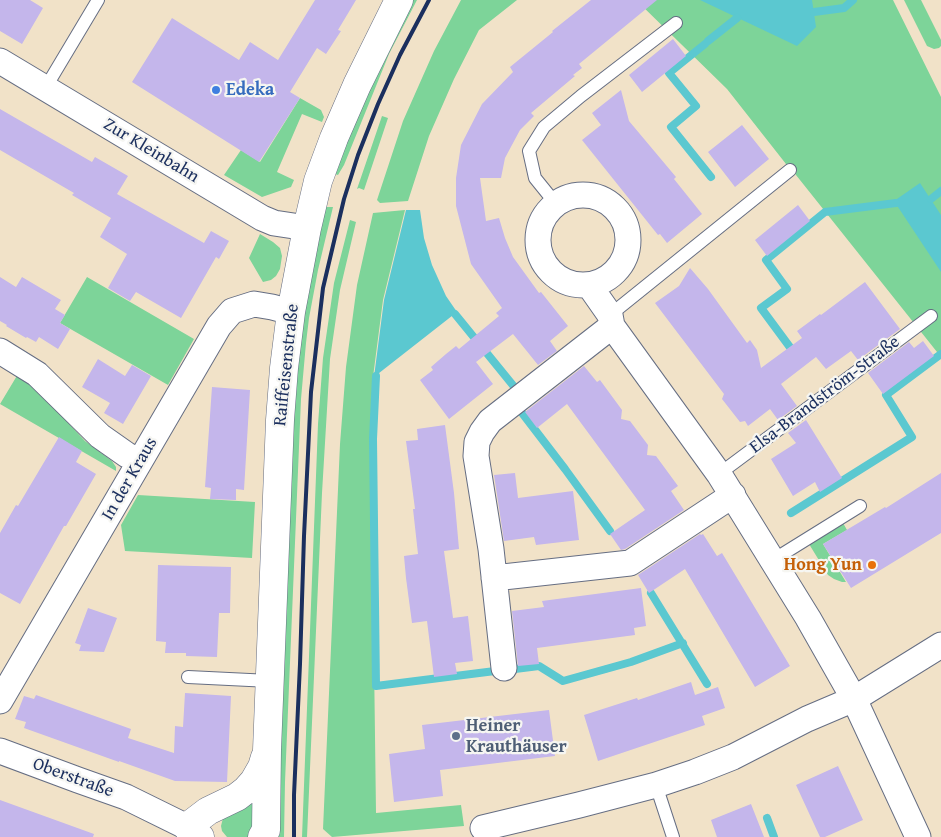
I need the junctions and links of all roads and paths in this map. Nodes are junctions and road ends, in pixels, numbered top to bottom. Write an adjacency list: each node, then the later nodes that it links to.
1 (98, 0): 5 (lane)
2 (398, 0): 8 (street, Raiffeisenstraße)
3 (676, 23): 7 (lane)
4 (0, 60): 5 (street, Zur Kleinbahn)
5 (46, 87): 8 (street, Zur Kleinbahn)
6 (790, 170): 12 (lane)
7 (556, 204): 9 (street); 9 (street)
8 (307, 228): 10 (street, Raiffeisenstraße)
9 (589, 285): 12 (street)
10 (291, 312): 14 (street, In der Kraus); 23 (street, Raiffeisenstraße)
11 (931, 316): 15 (lane, Elsa-Brandström-Straße)
12 (611, 321): 15 (street); 19 (street)
13 (0, 351): 14 (street)
14 (140, 461): 25 (street, In der Kraus)
15 (719, 474): 16 (street)
16 (733, 495): 18 (street); 19 (street)
17 (860, 506): 18 (lane)
18 (773, 560): 24 (street)
19 (494, 578): 21 (street)
20 (941, 645): 24 (street)
21 (504, 668)
22 (188, 677): 23 (lane)
23 (270, 682): 26 (street, Raiffeisenstraße)
24 (854, 699): 28 (street); 33 (street)
25 (0, 701)
26 (267, 750): 29 (street, Raiffeisenstraße); 31 (street, Raiffeisenstraße)
27 (0, 751): 29 (street, Oberstraße)
28 (656, 784): 30 (street); 32 (lane)
29 (194, 832)
30 (484, 832)
31 (262, 837)
32 (673, 837)
33 (918, 837)

